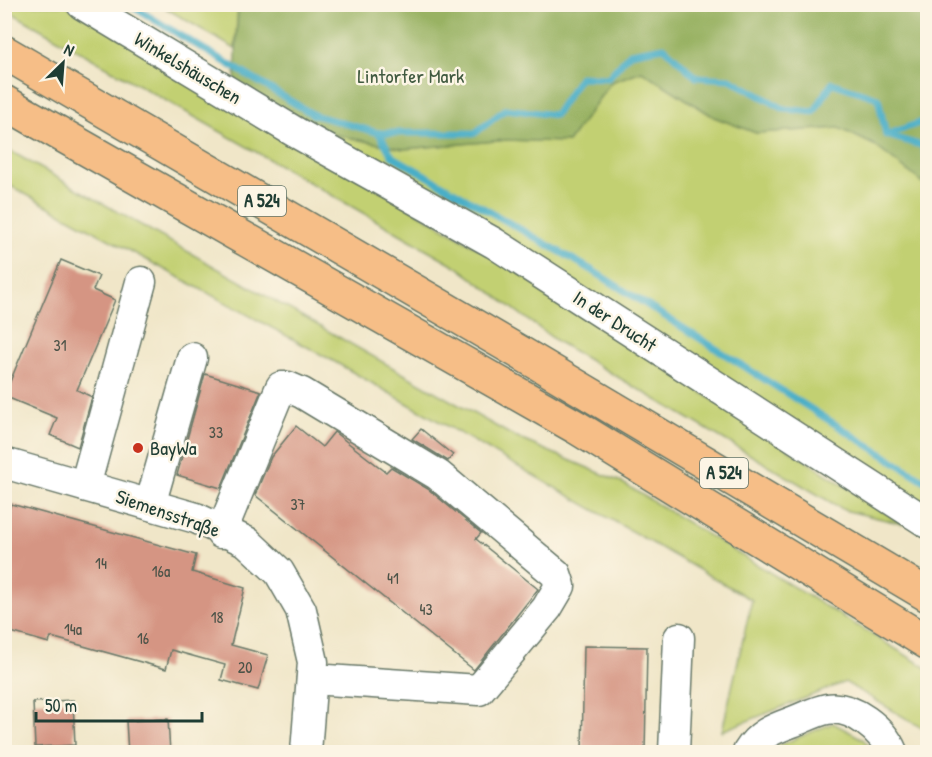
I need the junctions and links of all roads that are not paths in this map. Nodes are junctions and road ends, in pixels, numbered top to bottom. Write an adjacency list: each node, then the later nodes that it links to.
1 (82, 4): 5 (street, Winkelshäuschen)
2 (4, 52): 14 (highway, A 524)
3 (4, 102): 6 (highway, A 524)
4 (4, 123): 6 (highway)
5 (295, 132): 12 (street, In der Drucht)
6 (105, 158): 16 (highway, A 524)
7 (141, 282): 10 (street)
8 (192, 358): 11 (street)
9 (4, 463): 10 (street, Siemensstraße)
10 (86, 486): 11 (street, Siemensstraße)
11 (150, 505): 13 (street, Siemensstraße)
12 (927, 523)
13 (221, 532): 17 (street, Siemensstraße); 17 (street)
14 (927, 595)
15 (679, 638): 19 (street)
16 (927, 643)
17 (312, 679): 18 (street, Siemensstraße)
18 (306, 753)
19 (674, 753)
20 (748, 753): 21 (street)
21 (892, 753)

